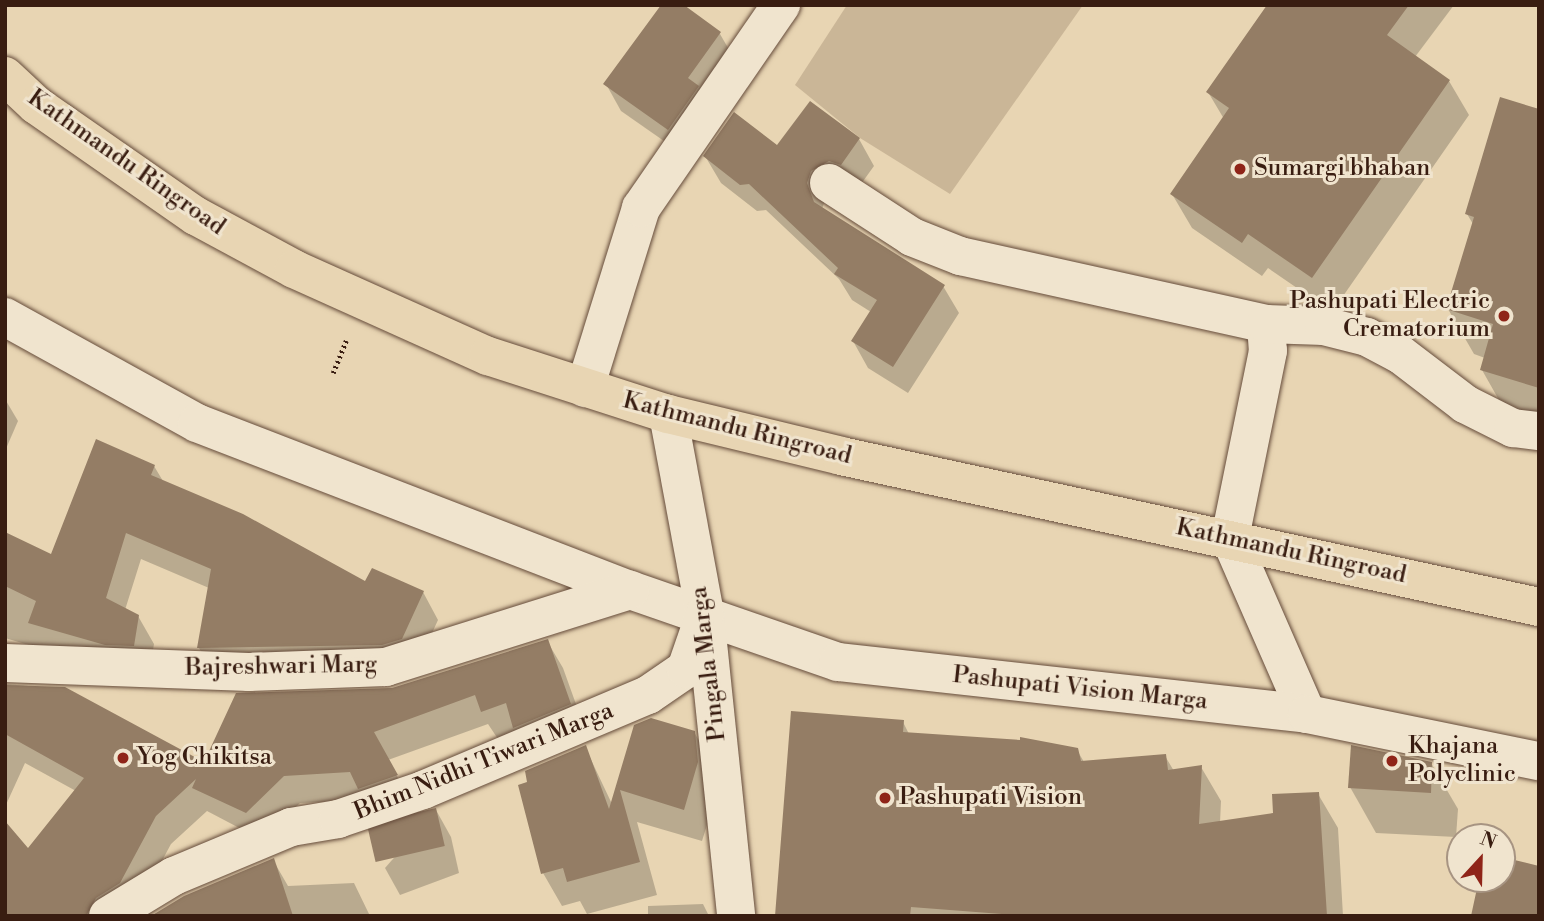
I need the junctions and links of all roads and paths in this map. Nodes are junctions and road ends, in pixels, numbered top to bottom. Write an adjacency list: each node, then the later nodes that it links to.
1 (781, 5): 6 (street)
2 (5, 76): 6 (highway, Kathmandu Ringroad)
3 (829, 183): 5 (street)
4 (5, 317): 10 (street, Pashupati Vision Marga)
5 (1266, 324): 8 (street); 9 (street)
6 (585, 388): 7 (highway, Kathmandu Ringroad)
7 (668, 415): 9 (highway, Kathmandu Ringroad); 12 (street, Pingala Marga)
8 (1539, 431)
9 (1230, 538): 11 (highway, Kathmandu Ringroad); 14 (street)
10 (629, 590): 12 (street, Pashupati Vision Marga); 13 (street, Bajreshwari Marg)
11 (1539, 607)
12 (705, 614): 14 (street, Pashupati Vision Marga); 16 (street, Bhim Nidhi Tiwari Marga); 17 (street, Pingala Marga)
13 (5, 663)
14 (1307, 714): 15 (street, Pashupati Vision Marga)
15 (1539, 761)
16 (108, 916)
17 (736, 916)

